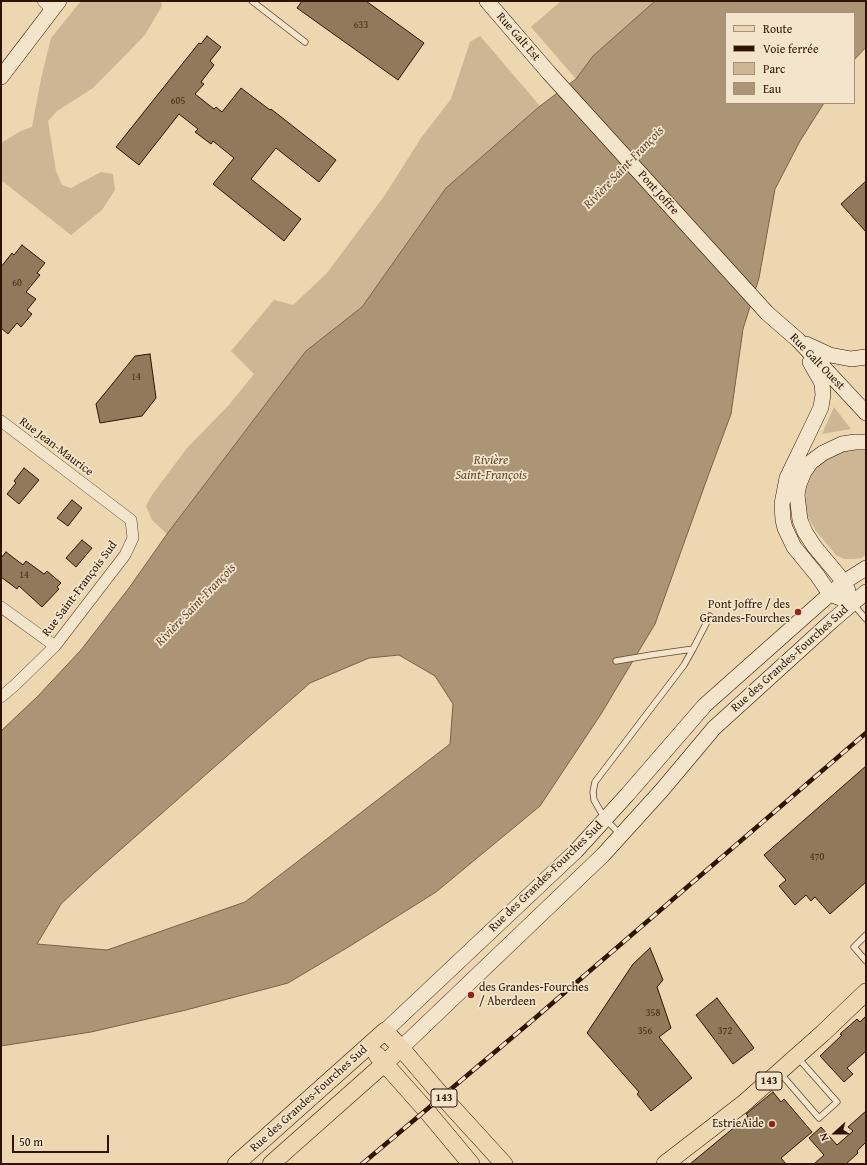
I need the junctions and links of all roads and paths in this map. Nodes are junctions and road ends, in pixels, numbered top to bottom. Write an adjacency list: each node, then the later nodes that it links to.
1 (252, 1): 4 (lane)
2 (487, 1): 5 (main road, Rue Galt Est)
3 (51, 4): 6 (main road)
4 (305, 42)
5 (549, 73): 7 (main road, Pont Joffre)
6 (1, 77)
7 (767, 313): 8 (main road, Rue Galt Ouest)
8 (798, 340): 9 (main road); 10 (main road, Rue Galt Ouest); 17 (main road)
9 (866, 357)
10 (866, 413)
11 (1, 421): 13 (street, Rue Jean-Maurice)
12 (866, 442): 15 (main road)
13 (96, 493): 22 (street, Rue Saint-François Sud)
14 (866, 568): 15 (main road, Rue des Grandes-Fourches Sud)
15 (844, 582): 17 (main road, Rue des Grandes-Fourches Sud); 18 (main road)
16 (866, 592): 18 (main road, Rue des Grandes-Fourches Sud)
17 (830, 594): 18 (main road); 26 (main road, Rue des Grandes-Fourches Sud)
18 (853, 603): 21 (lane); 27 (main road, Rue des Grandes-Fourches Sud)
19 (1, 607): 22 (street)
20 (710, 616): 23 (lane)
21 (866, 618)
22 (54, 646): 25 (street, Rue Saint-François Sud)
23 (693, 649): 24 (lane); 26 (lane)
24 (616, 661)
25 (1, 697)
26 (605, 819): 27 (lane); 31 (main road, Rue des Grandes-Fourches Sud)
27 (621, 836): 33 (main road, Rue des Grandes-Fourches Sud)
28 (866, 935): 29 (lane)
29 (866, 960)
30 (866, 992): 34 (main road, 143)
31 (385, 1031): 32 (main road, Rue des Grandes-Fourches Sud); 33 (main road, 143)
32 (368, 1046): 35 (main road, 143); 37 (main road, Rue des Grandes-Fourches Sud)
33 (401, 1048): 35 (main road, Rue des Grandes-Fourches Sud); 40 (main road, 143)
34 (797, 1056): 36 (main road, 143); 36 (lane)
35 (385, 1063): 38 (main road, Rue des Grandes-Fourches Sud); 39 (main road, 143)
36 (779, 1072): 41 (main road, 143)
37 (236, 1164)
38 (271, 1164)
39 (471, 1164)
40 (504, 1164)
41 (666, 1164)

